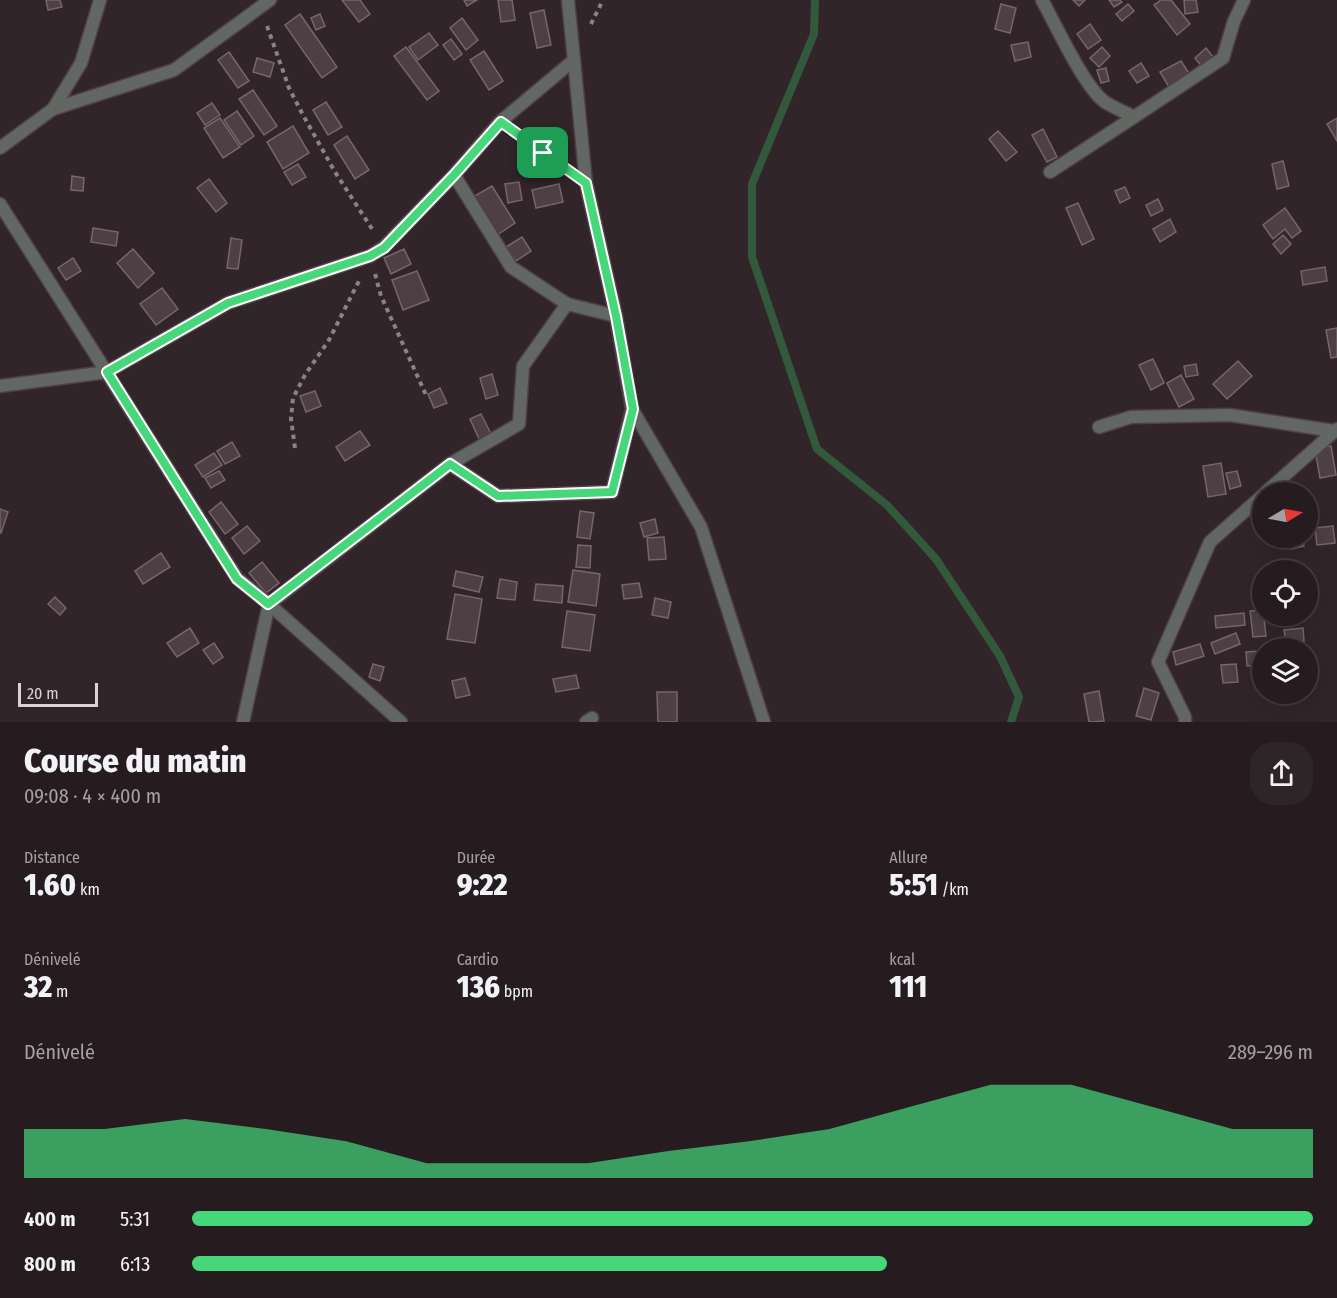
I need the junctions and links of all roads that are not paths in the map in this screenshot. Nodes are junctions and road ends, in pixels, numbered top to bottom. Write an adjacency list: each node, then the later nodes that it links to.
1 (100, 0): 7 (street)
2 (568, 0): 6 (street)
3 (1042, 0): 8 (street)
4 (1244, 0): 8 (street)
5 (264, 4): 7 (street)
6 (574, 60): 11 (street); 14 (street)
7 (53, 108): 9 (street)
8 (1134, 117): 10 (street)
9 (0, 148)
10 (1050, 172)
11 (454, 175): 13 (street); 15 (street)
12 (0, 204): 15 (street)
13 (567, 304): 14 (street); 20 (street)
14 (616, 316): 17 (street)
15 (107, 372): 16 (street); 23 (street)
16 (0, 386)
17 (633, 409): 20 (street); 26 (street)
18 (1099, 427): 19 (street)
19 (1336, 430): 21 (street)
20 (450, 464): 23 (street)
21 (1277, 482)
22 (1252, 504): 27 (street)
23 (268, 604): 24 (street); 25 (street)
24 (243, 722)
25 (401, 722)
26 (764, 722)
27 (1185, 722)

